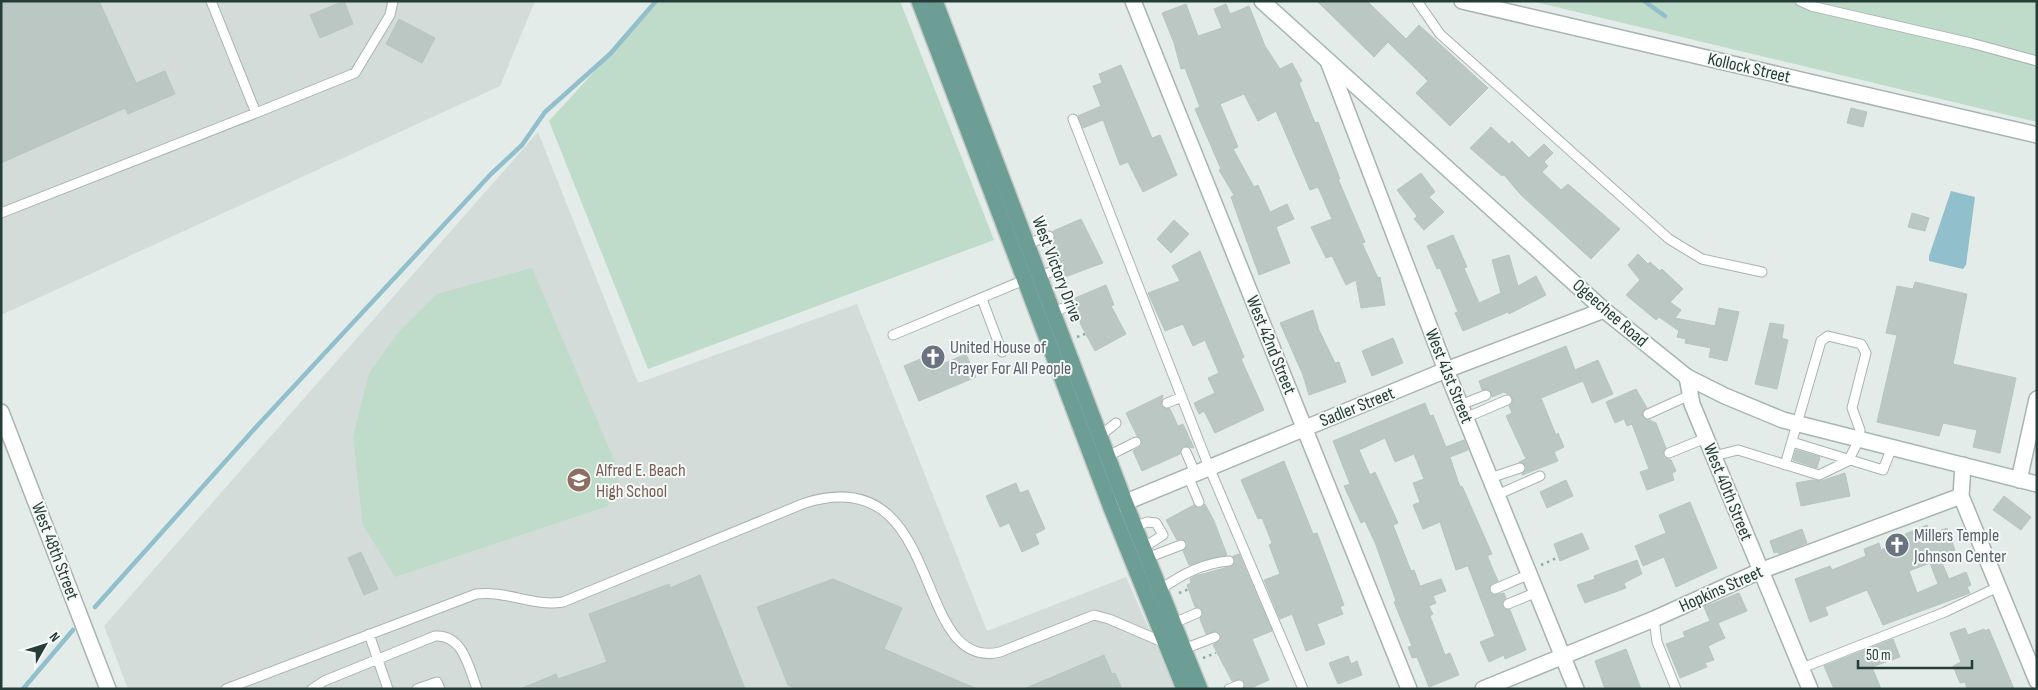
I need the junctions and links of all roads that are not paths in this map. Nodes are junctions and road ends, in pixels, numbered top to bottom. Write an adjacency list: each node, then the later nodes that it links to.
1 (211, 1): 12 (lane)
2 (392, 1): 12 (lane)
3 (919, 1): 20 (main road, West Victory Drive)
4 (935, 1): 17 (main road, West Victory Drive)
5 (1133, 1): 40 (street, West 42nd Street)
6 (1262, 1): 10 (street, Ogeechee Road)
7 (1416, 1): 19 (lane)
8 (1462, 1): 14 (street, Kollock Street)
9 (1800, 1): 11 (lane)
10 (1328, 61): 23 (street, Ogeechee Road); 27 (street, West 41st Street)
11 (2037, 61)
12 (256, 113): 15 (lane)
13 (1073, 119): 31 (lane)
14 (2037, 135)
15 (1, 213)
16 (1049, 236): 17 (lane)
17 (1027, 244): 20 (main road, West Victory Drive)
18 (1059, 268): 20 (lane)
19 (1762, 272)
20 (1032, 279): 21 (lane); 24 (main road, West Victory Drive); 63 (main road, West Victory Drive)
21 (982, 298): 25 (lane); 26 (lane)
22 (1073, 304): 24 (lane)
23 (1604, 310): 27 (street, Sadler Street); 28 (street, Ogeechee Road)
24 (1053, 312): 41 (main road, West Victory Drive)
25 (893, 335)
26 (1002, 352)
27 (1446, 370): 35 (street, West 41st Street); 40 (street, Sadler Street)
28 (1687, 377): 30 (street, West 40th Street); 39 (street, Ogeechee Road)
29 (1486, 395): 35 (lane)
30 (1690, 395): 37 (lane); 42 (street, West 40th Street)
31 (1182, 397): 34 (lane); 55 (lane)
32 (2037, 399): 58 (street)
33 (1507, 400): 35 (lane)
34 (1167, 403)
35 (1463, 411): 57 (street, West 41st Street)
36 (1, 412): 87 (street, West 48th Street)
37 (1648, 414)
38 (1116, 423): 41 (lane)
39 (1798, 424): 43 (street, Ogeechee Road); 43 (lane); 45 (lane)
40 (1305, 428): 55 (street, Sadler Street); 98 (street, West 42nd Street)
41 (1100, 436): 49 (main road, West Victory Drive)
42 (1706, 438): 48 (lane); 50 (street, West 40th Street)
43 (1858, 440): 46 (street, Ogeechee Road); 51 (lane)
44 (1136, 442): 49 (lane)
45 (1792, 442): 51 (lane); 52 (lane)
46 (1892, 447): 51 (lane); 53 (street, Ogeechee Road)
47 (1186, 452): 55 (lane)
48 (1669, 453)
49 (1108, 456): 63 (main road, West Victory Drive)
50 (1714, 456): 52 (lane); 68 (street, West 40th Street)
51 (1848, 461): 52 (lane)
52 (1785, 465)
53 (1963, 465): 58 (street, Ogeechee Road); 61 (street)
54 (1520, 468): 57 (lane)
55 (1198, 472): 62 (lane); 63 (street, Sadler Street); 97 (lane)
56 (1540, 476): 60 (lane)
57 (1490, 478): 60 (street, West 41st Street)
58 (2019, 480): 59 (street, Ogeechee Road)
59 (2037, 484)
60 (1497, 495): 69 (street, West 41st Street)
61 (1961, 496): 68 (street, Hopkins Street); 70 (street)
62 (1199, 502)
63 (1118, 505): 64 (main road, West Victory Drive); 80 (main road, West Victory Drive)
64 (1135, 527): 66 (main road, West Victory Drive); 66 (lane)
65 (1181, 545): 66 (lane)
66 (1145, 553): 72 (main road, West Victory Drive)
67 (1228, 561): 72 (lane)
68 (1760, 571): 76 (street, Hopkins Street); 84 (street, West 40th Street)
69 (1529, 572): 71 (lane); 73 (street, West 41st Street)
70 (1998, 587): 84 (lane); 85 (street)
71 (1494, 589)
72 (1160, 590): 77 (main road, West Victory Drive)
73 (1537, 592): 74 (lane); 82 (street, West 41st Street)
74 (1508, 604)
75 (1197, 613): 77 (lane)
76 (1654, 619): 82 (street, Hopkins Street); 101 (lane)
77 (1174, 622): 81 (main road, West Victory Drive)
78 (369, 634): 80 (lane); 83 (lane); 88 (lane)
79 (1215, 637): 81 (lane)
80 (1165, 643): 94 (main road, West Victory Drive)
81 (1184, 648): 95 (main road, West Victory Drive)
82 (1563, 656): 99 (street, Hopkins Street); 100 (street, West 41st Street)
83 (378, 659): 89 (lane); 90 (lane); 93 (lane)
84 (1802, 668): 102 (street, West 40th Street)
85 (2037, 680)
86 (1239, 685): 96 (lane)
87 (108, 689)
88 (226, 689)
89 (312, 689)
90 (388, 689)
91 (417, 689): 92 (lane)
92 (440, 689)
93 (477, 689)
94 (1184, 689)
95 (1200, 689)
96 (1229, 689)
97 (1303, 689)
98 (1409, 689)
99 (1483, 689)
100 (1576, 689)
101 (1676, 689)
102 (1810, 689)

